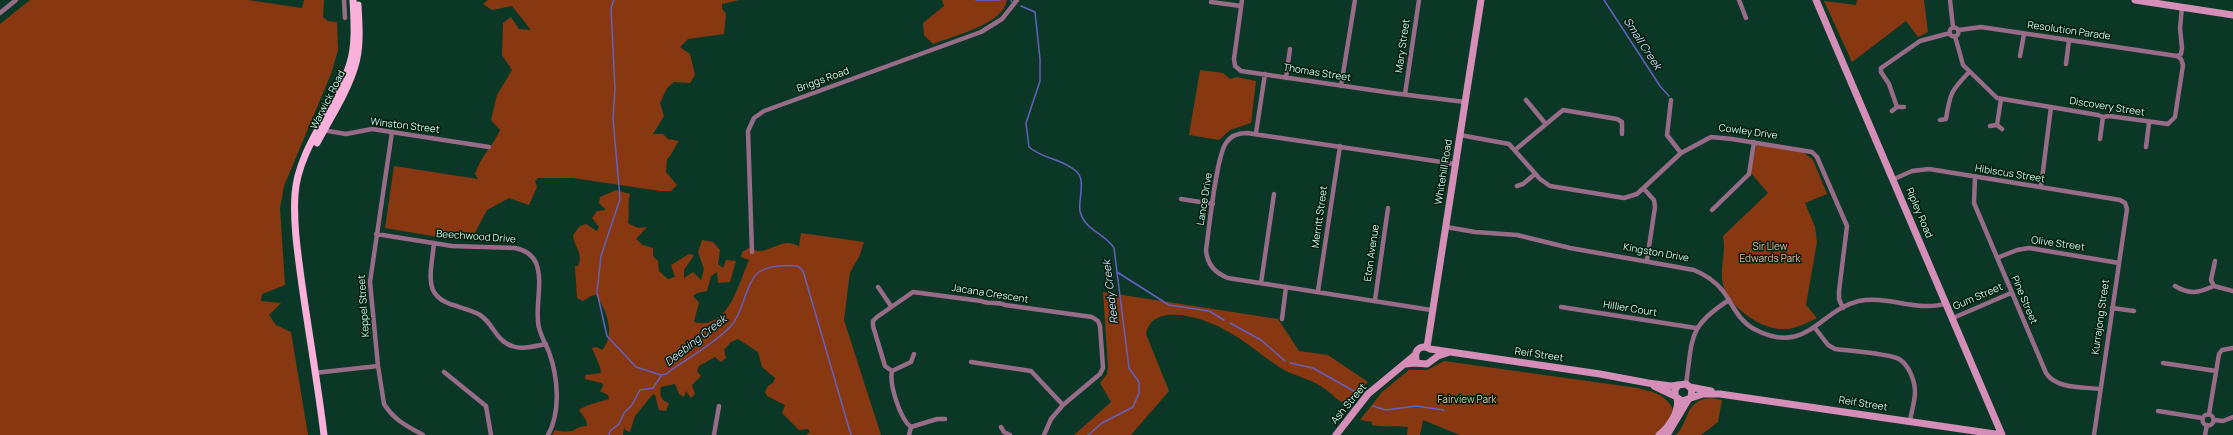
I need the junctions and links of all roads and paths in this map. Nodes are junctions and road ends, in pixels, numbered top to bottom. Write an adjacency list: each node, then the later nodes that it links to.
1 (16, 0): 17 (street)
2 (344, 0): 19 (street)
3 (353, 0): 51 (main road, Warwick Road)
4 (358, 0): 51 (main road, Warwick Road)
5 (1017, 0): 79 (street, Briggs Road)
6 (1242, 0): 15 (street, Thomas Street)
7 (1354, 0): 34 (street)
8 (1419, 0): 35 (street, Mary Street)
9 (1481, 0): 39 (main road, Whitehill Road)
10 (1739, 0): 20 (street)
11 (1816, 0): 66 (main road, Ripley Road)
12 (1950, 0): 21 (street)
13 (2135, 0): 16 (main road)
14 (1212, 2): 15 (street)
15 (1241, 6): 32 (street, Thomas Street)
16 (2182, 7): 18 (main road); 29 (street, Discovery Street)
17 (0, 13)
18 (2233, 15)
19 (345, 18)
20 (1746, 18)
21 (1953, 27): 22 (street); 23 (street)
22 (1958, 30): 24 (street, Resolution Parade); 25 (street)
23 (1950, 33): 25 (street); 40 (street)
24 (2024, 34): 26 (street, Resolution Parade); 28 (street)
25 (1955, 36): 31 (street, Discovery Street)
26 (2069, 40): 29 (street, Resolution Parade); 30 (street)
27 (1290, 49): 33 (street)
28 (2020, 56)
29 (2177, 56): 47 (street, Discovery Street)
30 (2066, 64)
31 (1969, 72): 36 (street, Discovery Street); 45 (street)
32 (1265, 74): 33 (street, Thomas Street); 53 (street)
33 (1286, 78): 34 (street, Thomas Street)
34 (1341, 86): 35 (street, Thomas Street)
35 (1405, 94): 39 (street, Thomas Street)
36 (2001, 99): 42 (street, Discovery Street); 48 (street)
37 (1526, 100): 46 (street)
38 (1671, 100): 62 (street)
39 (1465, 102): 55 (main road, Whitehill Road)
40 (1897, 107): 41 (street); 43 (street)
41 (1904, 107)
42 (2051, 107): 44 (street, Discovery Street); 68 (street)
43 (1892, 111)
44 (2103, 117): 47 (street, Discovery Street); 56 (street)
45 (1940, 120)
46 (1545, 123): 54 (street); 61 (street)
47 (2150, 123): 60 (street)
48 (1997, 125): 49 (street); 50 (street)
49 (1990, 126)
50 (2002, 129)
51 (321, 130): 52 (street, Winston Street); 120 (main road, Warwick Road)
52 (392, 132): 59 (street, Winston Street); 77 (street, Keppel Street)
53 (1256, 133): 58 (street, Lance Drive); 73 (street, Lance Drive)
54 (1622, 134)
55 (1460, 135): 61 (street, Cowley Drive); 63 (main road, Whitehill Road)
56 (2100, 139)
57 (1754, 142): 62 (street, Cowley Drive); 75 (street); 97 (street, Cowley Drive)
58 (1340, 146): 63 (street, Lance Drive); 89 (street, Merritt Street)
59 (489, 147)
60 (2146, 147)
61 (1515, 150): 64 (street, Cowley Drive)
62 (1681, 153): 69 (street, Cowley Drive)
63 (1455, 164): 76 (main road, Whitehill Road)
64 (1535, 174): 67 (street); 69 (street, Cowley Drive)
65 (1975, 177): 66 (street, Hibiscus Street); 68 (street, Hibiscus Street); 80 (street, Pine Street)
66 (1894, 179): 94 (main road, Ripley Road)
67 (1517, 186)
68 (2041, 188): 72 (street, Hibiscus Street)
69 (1644, 189): 81 (street)
70 (1274, 194): 84 (street)
71 (1181, 199): 73 (street)
72 (2125, 203): 83 (street, Kurrajong Street)
73 (1214, 204): 84 (street, Lance Drive)
74 (1388, 208): 92 (street, Eton Avenue)
75 (1712, 210)
76 (1446, 227): 81 (street, Kingston Drive); 99 (main road, Whitehill Road)
77 (376, 234): 78 (street, Beechwood Drive); 116 (street, Keppel Street)
78 (434, 244): 105 (street); 105 (street, Beechwood Drive)
79 (752, 252)
80 (1997, 258): 83 (street, Olive Street); 91 (street, Pine Street)
81 (1647, 260): 93 (street, Kingston Drive)
82 (2215, 261): 86 (street)
83 (2119, 263): 98 (street, Kurrajong Street)
84 (1261, 283): 88 (street, Lance Drive)
85 (2175, 286): 86 (street)
86 (2214, 286): 90 (street)
87 (878, 287): 95 (street)
88 (1286, 287): 89 (street, Lance Drive); 102 (street)
89 (1318, 291): 92 (street, Lance Drive)
90 (2233, 291)
91 (2011, 293): 101 (street, Gum Street); 123 (street, Pine Street)
92 (1375, 300): 99 (street, Lance Drive)
93 (1729, 300): 103 (street); 104 (street, Kingston Drive)
94 (1947, 303): 97 (street, Kingston Drive); 101 (main road, Ripley Road)
95 (891, 306): 117 (street, Jacana Crescent); 128 (street, Jacana Crescent)
96 (1560, 307): 103 (street, Hillier Court)
97 (1843, 308): 104 (street, Kingston Drive)
98 (2112, 308): 100 (street); 123 (street, Kurrajong Street)
99 (1431, 310): 106 (main road, Whitehill Road)
100 (2134, 311)
101 (1953, 318): 154 (main road, Ripley Road)
102 (1282, 319)
103 (1696, 328): 122 (street)
104 (1815, 328): 137 (street)
105 (546, 344): 145 (street, Beechwood Drive)
106 (1428, 348): 108 (main road, Reif Street); 110 (main road); 111 (main road)
107 (2233, 348): 118 (street)
108 (1449, 352): 111 (main road); 121 (main road, Reif Street)
109 (914, 354): 117 (street)
110 (1415, 355): 113 (main road); 115 (main road, Ash Street)
111 (1431, 361): 113 (main road)
112 (971, 362): 128 (street)
113 (1420, 363): 115 (main road)
114 (2163, 363): 118 (street)
115 (1406, 364): 130 (main road, Ash Street)
116 (378, 366): 120 (street); 143 (street, Keppel Street)
117 (892, 371): 139 (street, Jacana Crescent)
118 (2216, 371): 132 (street)
119 (444, 372): 144 (street)
120 (314, 373): 127 (main road, Warwick Road)
121 (1648, 383): 122 (main road, Reif Street); 125 (main road, Reif Street)
122 (1685, 385): 124 (main road, Reif Street); 125 (main road); 126 (main road)
123 (2100, 389): 155 (street, Kurrajong Street)
124 (1720, 394): 126 (main road, Reif Street); 137 (main road, Reif Street)
125 (1676, 397): 126 (main road); 152 (main road)
126 (1690, 398): 153 (main road)
127 (319, 404): 141 (main road, Warwick Road); 142 (main road, Warwick Road)
128 (1063, 405): 149 (street, Jacana Crescent)
129 (719, 406): 146 (street)
130 (1360, 406): 150 (main road, Ash Street); 151 (main road, Ash Street)
131 (2158, 411): 134 (street)
132 (2209, 414): 134 (street); 136 (street)
133 (2233, 417): 136 (street)
134 (2202, 418): 138 (street)
135 (945, 419): 139 (street)
136 (2214, 420): 138 (street)
137 (1910, 422): 154 (main road, Reif Street)
138 (2207, 425): 156 (street)
139 (910, 427): 147 (street)
140 (1001, 427): 148 (street)
141 (319, 435)
142 (324, 435)
143 (423, 435)
144 (491, 435)
145 (548, 435)
146 (714, 435)
147 (908, 435)
148 (1010, 435)
149 (1044, 435)
150 (1336, 435)
151 (1340, 435)
152 (1659, 435)
153 (1667, 435)
154 (2002, 435)
155 (2094, 435)
156 (2205, 435)

